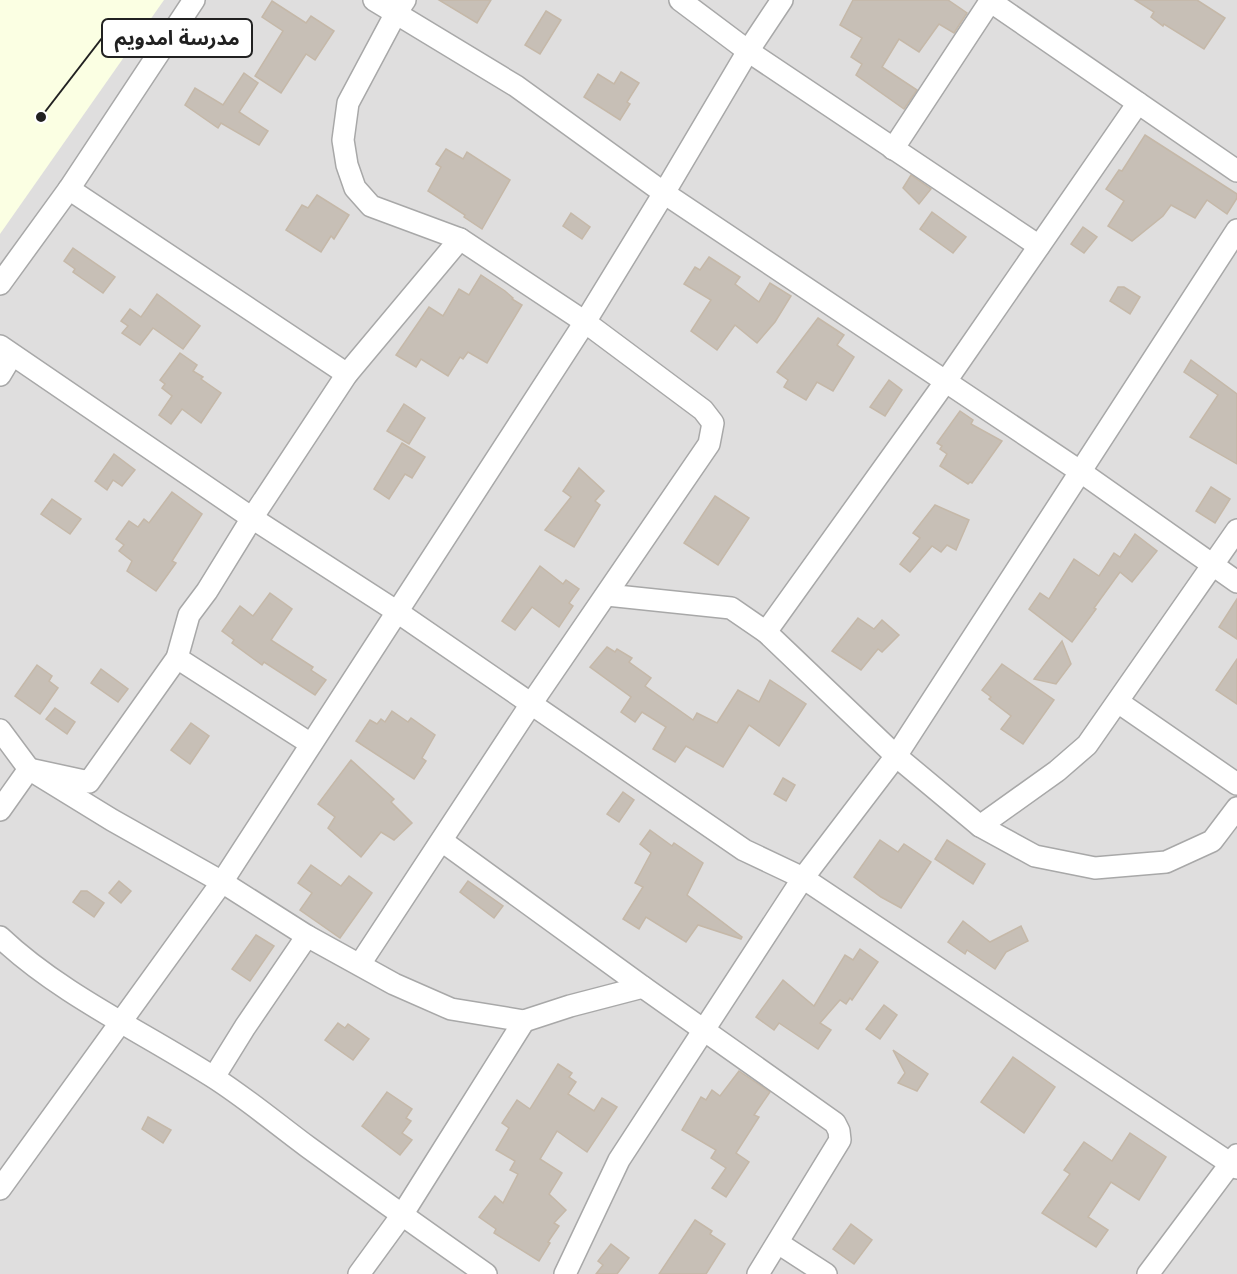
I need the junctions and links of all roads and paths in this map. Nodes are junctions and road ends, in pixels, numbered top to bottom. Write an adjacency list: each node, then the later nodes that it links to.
1 (194, 0): 11 (street)
2 (374, 0): 6 (street)
3 (680, 0): 7 (street)
4 (782, 0): 7 (street)
5 (991, 0): 8 (street); 9 (street)
6 (401, 7): 12 (street); 14 (street)
7 (747, 51): 9 (street); 12 (street)
8 (1138, 102): 10 (street); 15 (street)
9 (893, 148): 15 (street)
10 (1237, 171)
11 (69, 189): 16 (street); 19 (street)
12 (664, 193): 17 (street); 21 (street)
13 (1237, 230): 22 (street)
14 (460, 239): 17 (street); 19 (street)
15 (1038, 246): 21 (street)
16 (0, 284)
17 (585, 322): 27 (street); 28 (street)
18 (6, 350): 20 (street); 23 (street)
19 (346, 374): 23 (street)
20 (0, 375)
21 (946, 381): 22 (street); 29 (street)
22 (1081, 472): 25 (street); 35 (street)
23 (252, 518): 28 (street); 30 (street)
24 (1237, 530): 25 (street)
25 (1212, 564): 26 (street); 31 (street)
26 (1237, 582)
27 (607, 595): 29 (street); 32 (street)
28 (396, 611): 32 (street); 34 (street)
29 (765, 632): 35 (street)
30 (177, 658): 34 (street); 36 (street)
31 (1118, 702): 37 (street); 40 (street)
32 (531, 704): 41 (street); 42 (street)
33 (0, 730): 36 (street)
34 (311, 744): 43 (street)
35 (896, 756): 40 (street); 42 (street)
36 (29, 770): 39 (street); 43 (street)
37 (1237, 784)
38 (1237, 808): 40 (street)
39 (0, 810)
40 (980, 826)
41 (442, 841): 46 (street); 47 (street)
42 (803, 878): 50 (street); 52 (street)
43 (222, 882): 44 (street); 49 (street)
44 (307, 936): 46 (street); 51 (street)
45 (0, 937): 49 (street)
46 (360, 964): 48 (street)
47 (643, 987): 48 (street); 50 (street)
48 (524, 1021): 54 (street)
49 (120, 1023): 51 (street); 53 (street)
50 (704, 1031): 55 (street); 58 (street)
51 (214, 1077): 54 (street)
52 (1235, 1162): 61 (street)
53 (0, 1189)
54 (402, 1215): 56 (street); 57 (street)
55 (777, 1243): 59 (street); 60 (street)
56 (359, 1274)
57 (486, 1274)
58 (565, 1274)
59 (759, 1274)
60 (826, 1274)
61 (1148, 1274)

